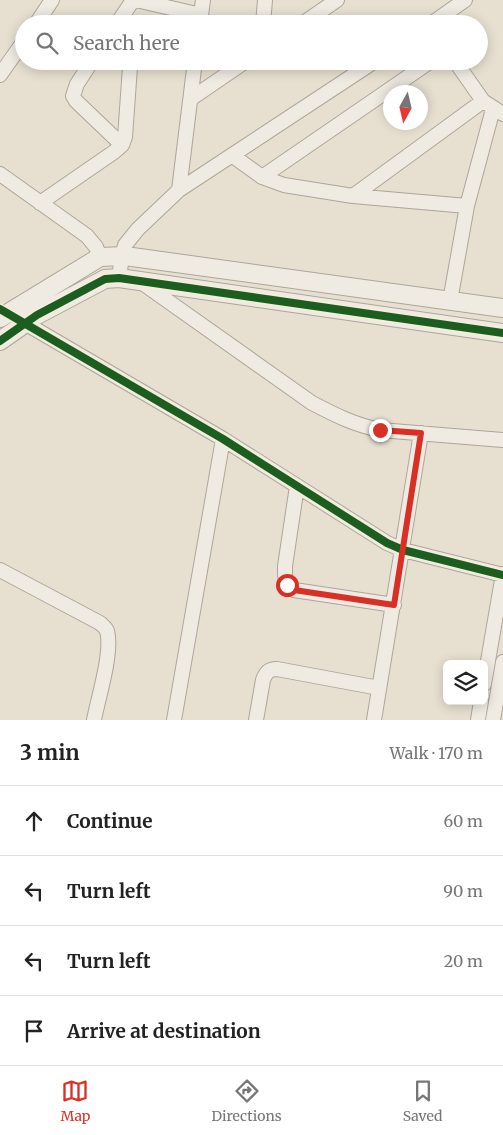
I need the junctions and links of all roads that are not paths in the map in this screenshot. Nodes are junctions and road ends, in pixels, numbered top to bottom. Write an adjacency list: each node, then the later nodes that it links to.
1 (52, 0): 7 (street)
2 (134, 0): 8 (street); 9 (street)
3 (203, 0): 10 (street)
4 (265, 0): 11 (street)
5 (337, 0): 12 (street)
6 (465, 0): 13 (street)
7 (42, 15)
8 (123, 15)
9 (184, 15)
10 (201, 15)
11 (264, 15)
12 (315, 15)
13 (444, 15)
14 (15, 54): 22 (street)
15 (86, 70): 25 (street)
16 (130, 70): 25 (street)
17 (194, 70): 23 (street)
18 (233, 70): 23 (street)
19 (362, 70): 26 (street)
20 (418, 70): 28 (street)
21 (461, 70): 24 (street)
22 (0, 75)
23 (192, 98): 29 (street)
24 (493, 108): 30 (street); 32 (street)
25 (122, 144): 31 (street)
26 (233, 156): 28 (street); 29 (street)
27 (0, 174): 31 (street)
28 (262, 178): 30 (street)
29 (179, 190): 33 (street)
30 (353, 196): 32 (street)
31 (40, 203): 34 (street)
32 (467, 206): 37 (street)
33 (122, 256): 34 (street); 35 (street); 37 (street)
34 (100, 257): 39 (street)
35 (119, 278): 36 (street); 40 (street)
36 (138, 280): 41 (street); 43 (street)
37 (450, 301): 38 (street)
38 (503, 308)
39 (2, 313): 40 (street)
40 (25, 323): 42 (street); 44 (street)
41 (503, 333)
42 (0, 341)
43 (421, 433): 45 (street); 47 (street)
44 (223, 439): 46 (street); 57 (street)
45 (503, 440)
46 (297, 486): 47 (street); 50 (street)
47 (403, 550): 49 (street); 50 (street)
48 (0, 570): 56 (street)
49 (503, 574): 51 (street)
50 (394, 605): 53 (street)
51 (488, 661)
52 (503, 662): 55 (street)
53 (379, 688): 58 (street); 59 (street)
54 (480, 705): 60 (street)
55 (497, 714)
56 (94, 720)
57 (174, 720)
58 (256, 720)
59 (374, 720)
60 (478, 720)

